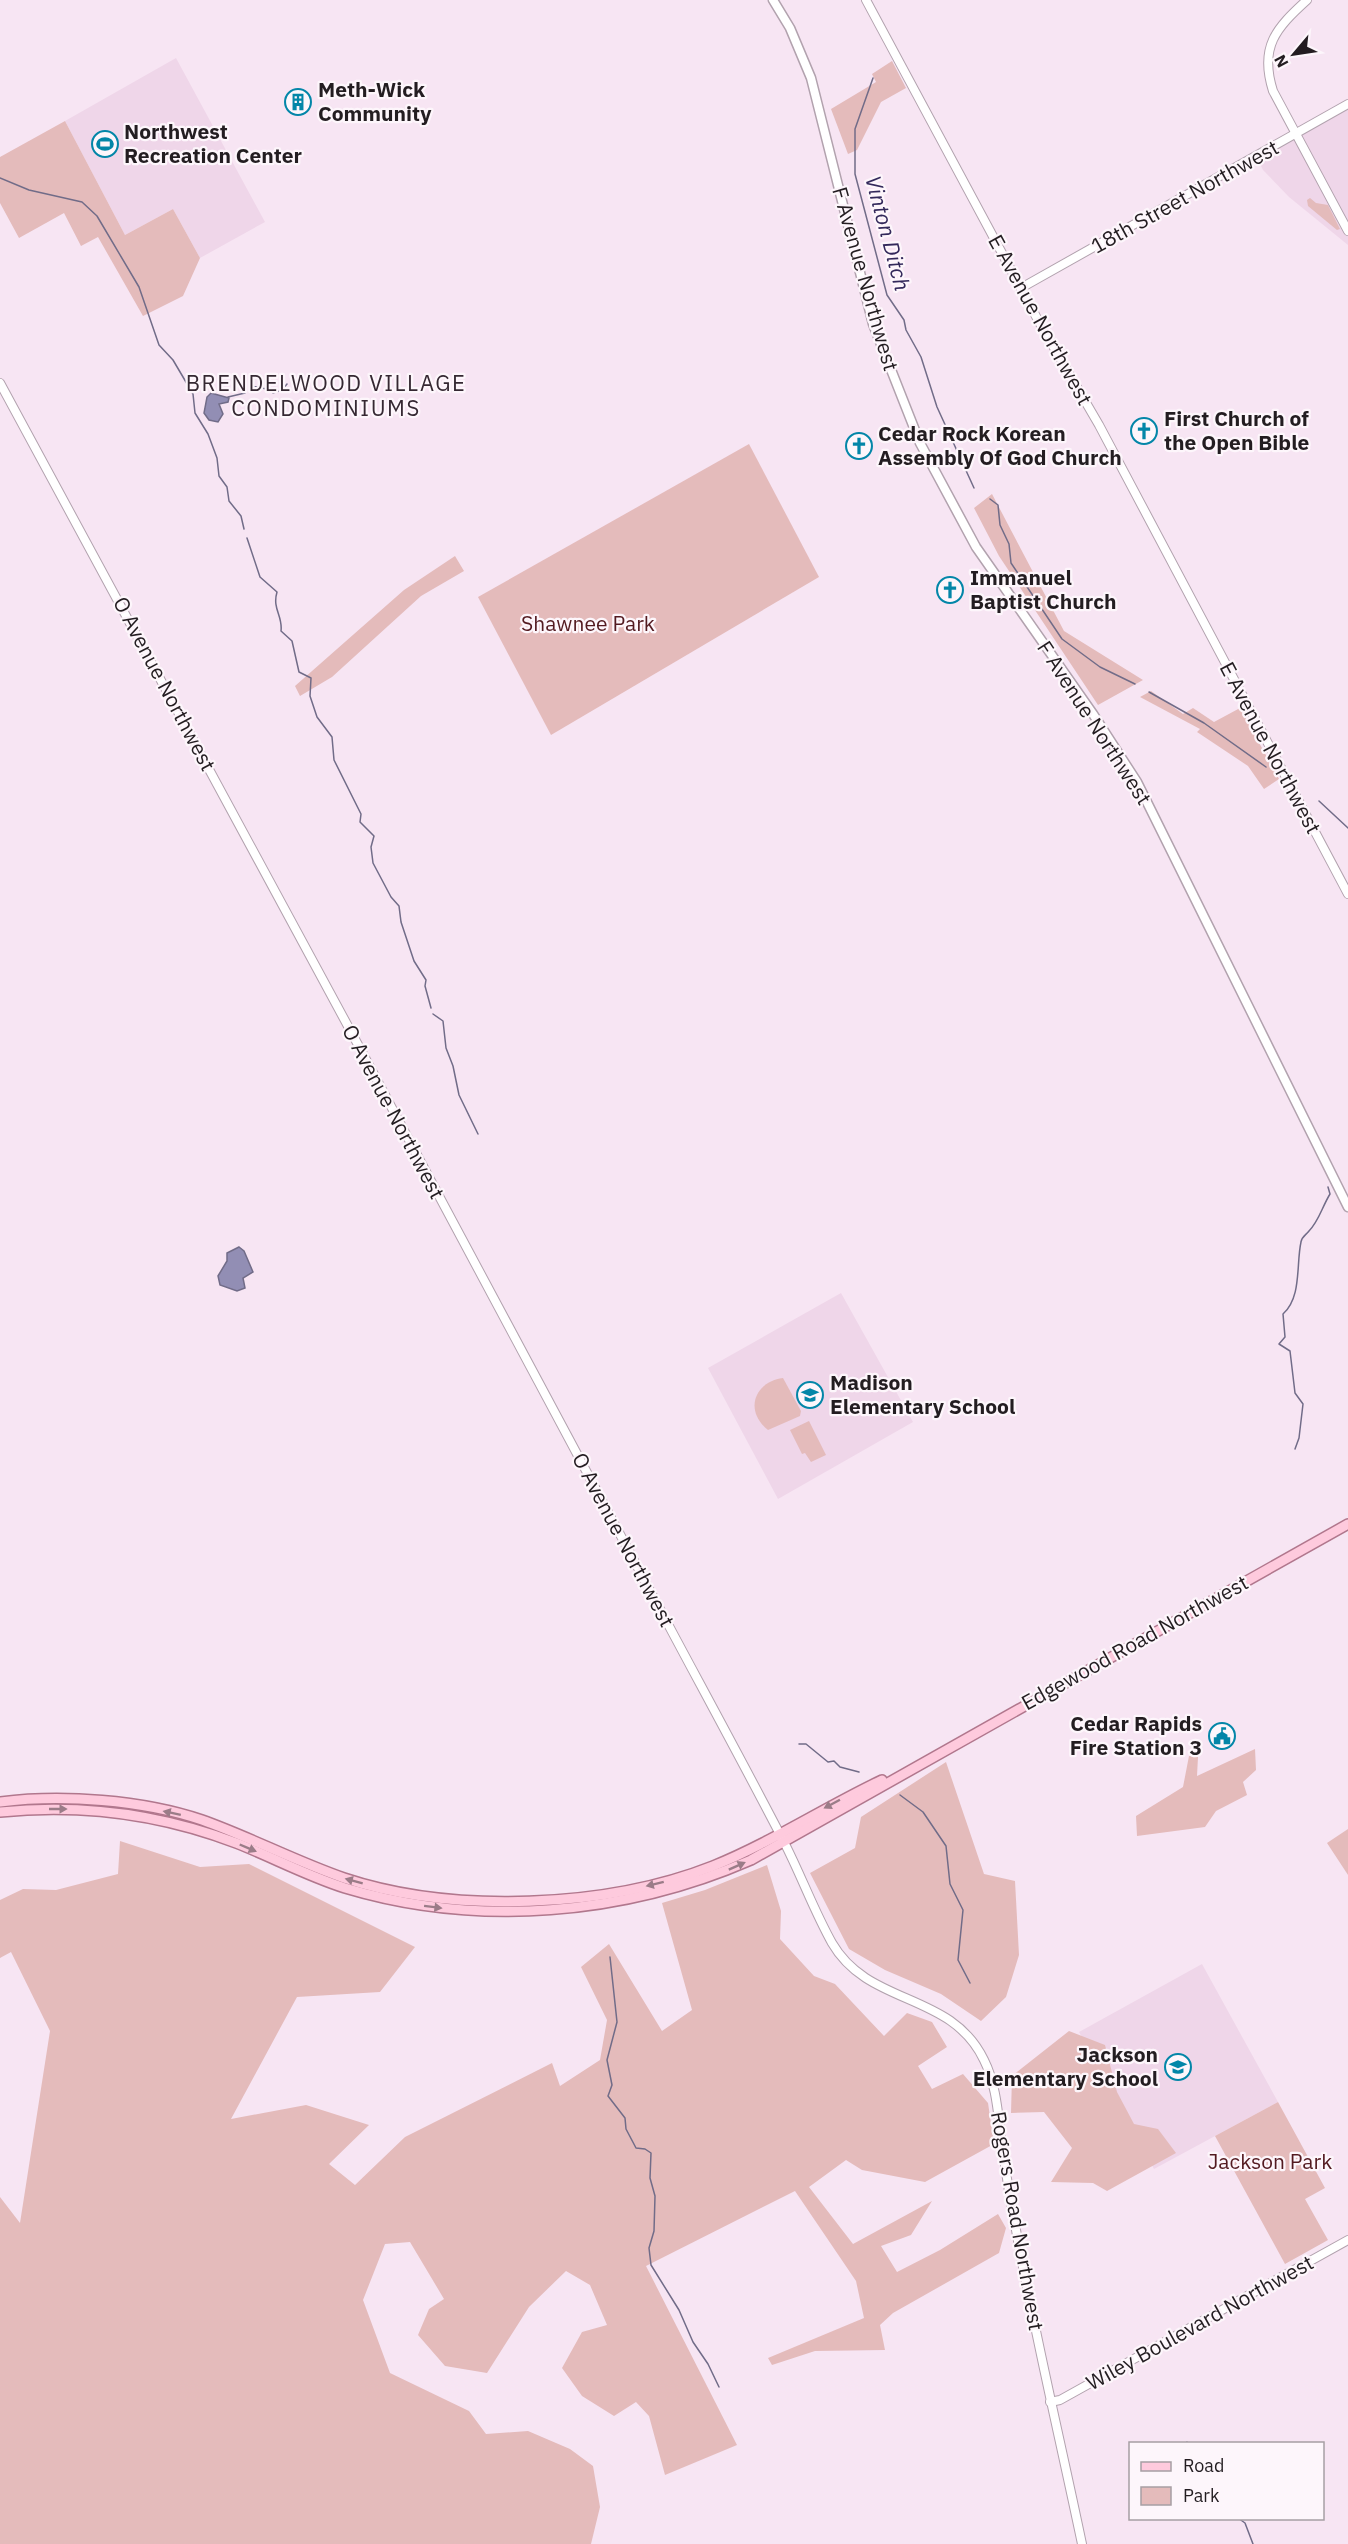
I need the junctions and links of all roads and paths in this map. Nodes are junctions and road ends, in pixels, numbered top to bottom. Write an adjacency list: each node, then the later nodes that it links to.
1 (773, 0): 10 (main road, F Avenue Northwest)
2 (866, 0): 7 (street, E Avenue Northwest)
3 (1307, 0): 5 (street)
4 (1348, 104): 5 (street, 18th Street Northwest)
5 (1296, 134): 6 (street); 7 (street, 18th Street Northwest)
6 (1348, 231)
7 (1021, 288): 9 (street, E Avenue Northwest)
8 (0, 384): 14 (street, O Avenue Northwest)
9 (1348, 894)
10 (1348, 1207)
11 (1348, 1524): 14 (main road, Edgewood Road Northwest)
12 (0, 1802): 14 (main road, Edgewood Road Northwest, one-way to 12)
13 (0, 1812): 14 (main road, Edgewood Road Northwest, one-way to 14)
14 (782, 1838): 16 (street, Rogers Road Northwest)
15 (1348, 2240): 16 (street, Wiley Boulevard Northwest)
16 (1050, 2402): 17 (street, Rogers Road Northwest)
17 (1082, 2544)

